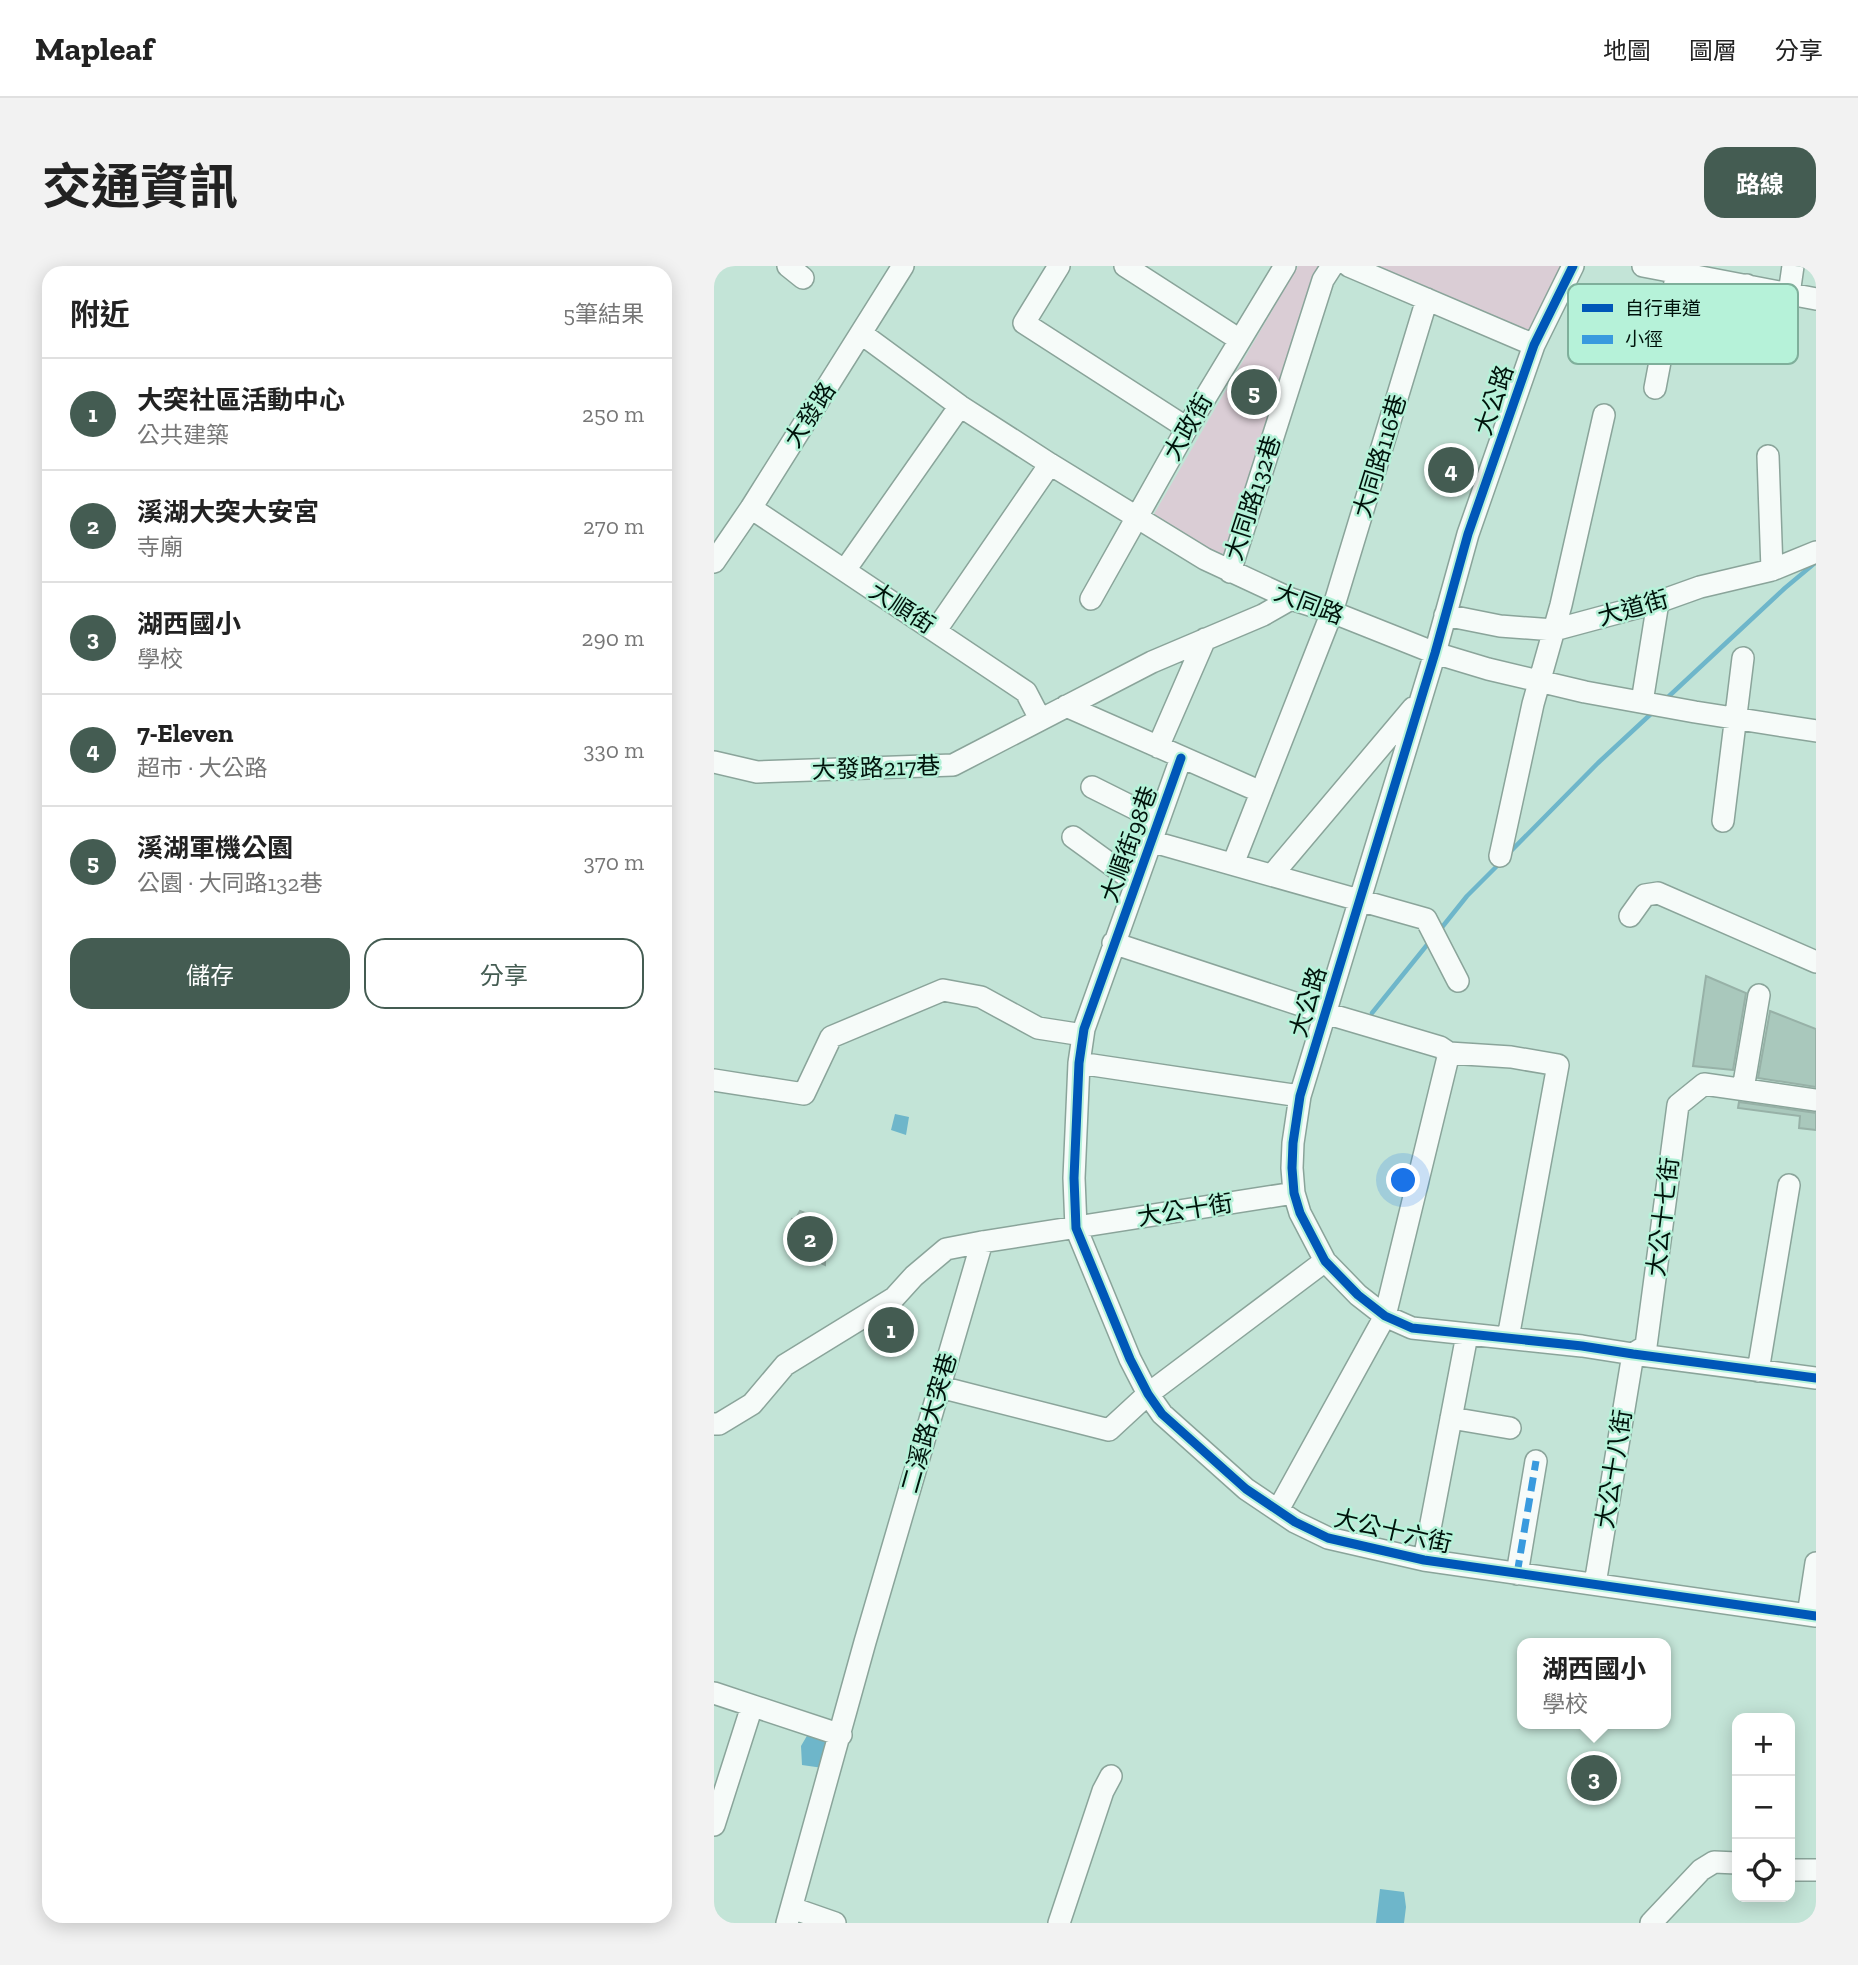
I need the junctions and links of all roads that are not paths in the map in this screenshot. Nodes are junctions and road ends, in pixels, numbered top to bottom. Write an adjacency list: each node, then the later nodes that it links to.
1 (903, 266): 17 (street, 大發路)
2 (1125, 266): 18 (street)
3 (1284, 266): 18 (street, 大政街)
4 (1332, 266): 33 (street, 大同路132巷)
5 (1349, 266): 15 (street)
6 (1573, 266): 19 (street, 大公路)
7 (1643, 266): 10 (street)
8 (1793, 266): 13 (street)
9 (1051, 269): 24 (street)
10 (1677, 272): 11 (street); 12 (street)
11 (1675, 284)
12 (1741, 284)
13 (1791, 284)
14 (1798, 296): 16 (street)
15 (1427, 299): 19 (street); 37 (street, 大同路116巷)
16 (1816, 299)
17 (862, 334): 22 (street, 大同路); 27 (street, 大發路)
18 (1240, 340): 24 (street, 大政街)
19 (1534, 345): 38 (street, 大公路)
20 (1660, 364): 21 (street)
21 (1655, 388)
22 (960, 406): 26 (street, 大同路); 31 (street)
23 (1604, 415): 40 (street)
24 (1187, 428): 28 (street, 大政街)
25 (1768, 456): 32 (street)
26 (1049, 464): 28 (street, 大同路); 39 (street)
27 (751, 508): 30 (street, 大發路); 31 (street, 大順街)
28 (1138, 517): 33 (street, 大同路); 34 (street, 大政街)
29 (1816, 552): 32 (street, 大道街)
30 (714, 562)
31 (845, 570): 39 (street, 大順街)
32 (1772, 570): 36 (street, 大道街)
33 (1230, 572): 35 (street, 大同路)
34 (1091, 599)
35 (1291, 599): 37 (street, 大同路); 41 (street)
36 (1658, 602): 40 (street, 大道街); 46 (street)
37 (1332, 612): 42 (street, 大同路); 55 (street, 大同路116巷)
38 (1445, 615): 40 (street, 大道街); 42 (street, 大公路)
39 (936, 630): 49 (street, 大順街)
40 (1554, 630): 44 (street)
41 (1205, 639): 47 (street); 51 (street)
42 (1435, 653): 44 (street, 大同路); 45 (street, 大公路)
43 (1742, 658): 48 (street)
44 (1539, 680): 46 (street, 大同路); 60 (street)
45 (1420, 700): 62 (street); 64 (street, 大公路)
46 (1653, 704): 48 (street, 大同路)
47 (1066, 706): 49 (street, 大發路217巷); 51 (street)
48 (1736, 718): 50 (street, 大同路); 57 (street)
49 (1040, 719): 53 (street, 大發路217巷)
50 (1816, 731)
51 (1158, 747): 52 (street)
52 (1181, 758): 55 (street); 56 (street, 大順街98巷)
53 (714, 762)
54 (1091, 787): 56 (street)
55 (1261, 792): 61 (street, 大同路116巷)
56 (1158, 820): 59 (street, 大順街98巷)
57 (1723, 821)
58 (1073, 837): 63 (street)
59 (1150, 841): 61 (street); 63 (street, 大順街98巷)
60 (1500, 856)
61 (1233, 864): 62 (street)
62 (1272, 875): 64 (street)
63 (1135, 882): 66 (street, 大順街98巷)
64 (1359, 899): 68 (street); 70 (street, 大公路)
65 (1630, 916): 67 (street)
66 (1113, 943): 70 (street); 71 (street)
67 (1816, 962)
68 (1458, 981)
69 (1759, 995): 75 (street)
70 (1325, 1013): 72 (street); 76 (street, 大公路)
71 (1083, 1035): 73 (street); 74 (street)
72 (1448, 1052): 83 (street); 85 (street)
73 (1079, 1063): 76 (street); 80 (street)
74 (714, 1080)
75 (1743, 1089): 77 (street); 86 (street, 大公十七街)
76 (1300, 1096): 79 (street, 大公路)
77 (1816, 1100)
78 (1789, 1185): 87 (street)
79 (1294, 1193): 80 (street, 大公十街); 82 (street, 大公路)
80 (1076, 1228): 81 (street, 大公十街); 90 (street, 大公十六街)
81 (982, 1241): 89 (street, 二溪路大突巷); 92 (street)
82 (1325, 1261): 83 (street, 大公路); 90 (street)
83 (1385, 1316): 84 (street, 大公路); 95 (street)
84 (1467, 1335): 85 (street, 大公路); 91 (street, 大公十六街)
85 (1508, 1338): 86 (street, 大公路)
86 (1633, 1354): 87 (street, 大公路); 99 (street, 大公十八街)
87 (1758, 1371): 88 (street, 大公路)
88 (1816, 1378)
89 (940, 1387): 90 (street); 103 (street, 二溪路大突巷)
90 (1149, 1394): 95 (street, 大公十六街)
91 (1451, 1418): 93 (street); 96 (street, 大公十六街)
92 (714, 1424)
93 (1510, 1428)
94 (1536, 1461): 98 (street)
95 (1278, 1510): 96 (street, 大公十六街)
96 (1424, 1560): 98 (street, 大公十六街)
97 (1816, 1563): 100 (street)
98 (1517, 1574): 99 (street, 大公十六街)
99 (1595, 1584): 100 (street, 大公十六街)
100 (1812, 1615)
101 (714, 1693): 102 (street)
102 (752, 1706): 103 (street); 105 (street)
103 (841, 1735): 109 (street, 二溪路大突巷)
104 (1111, 1776): 111 (street)
105 (714, 1825)
106 (1732, 1863): 112 (street)
107 (1795, 1870): 108 (street)
108 (1816, 1870)
109 (789, 1916): 110 (street)
110 (835, 1923)
111 (1059, 1923)
112 (1651, 1923)

